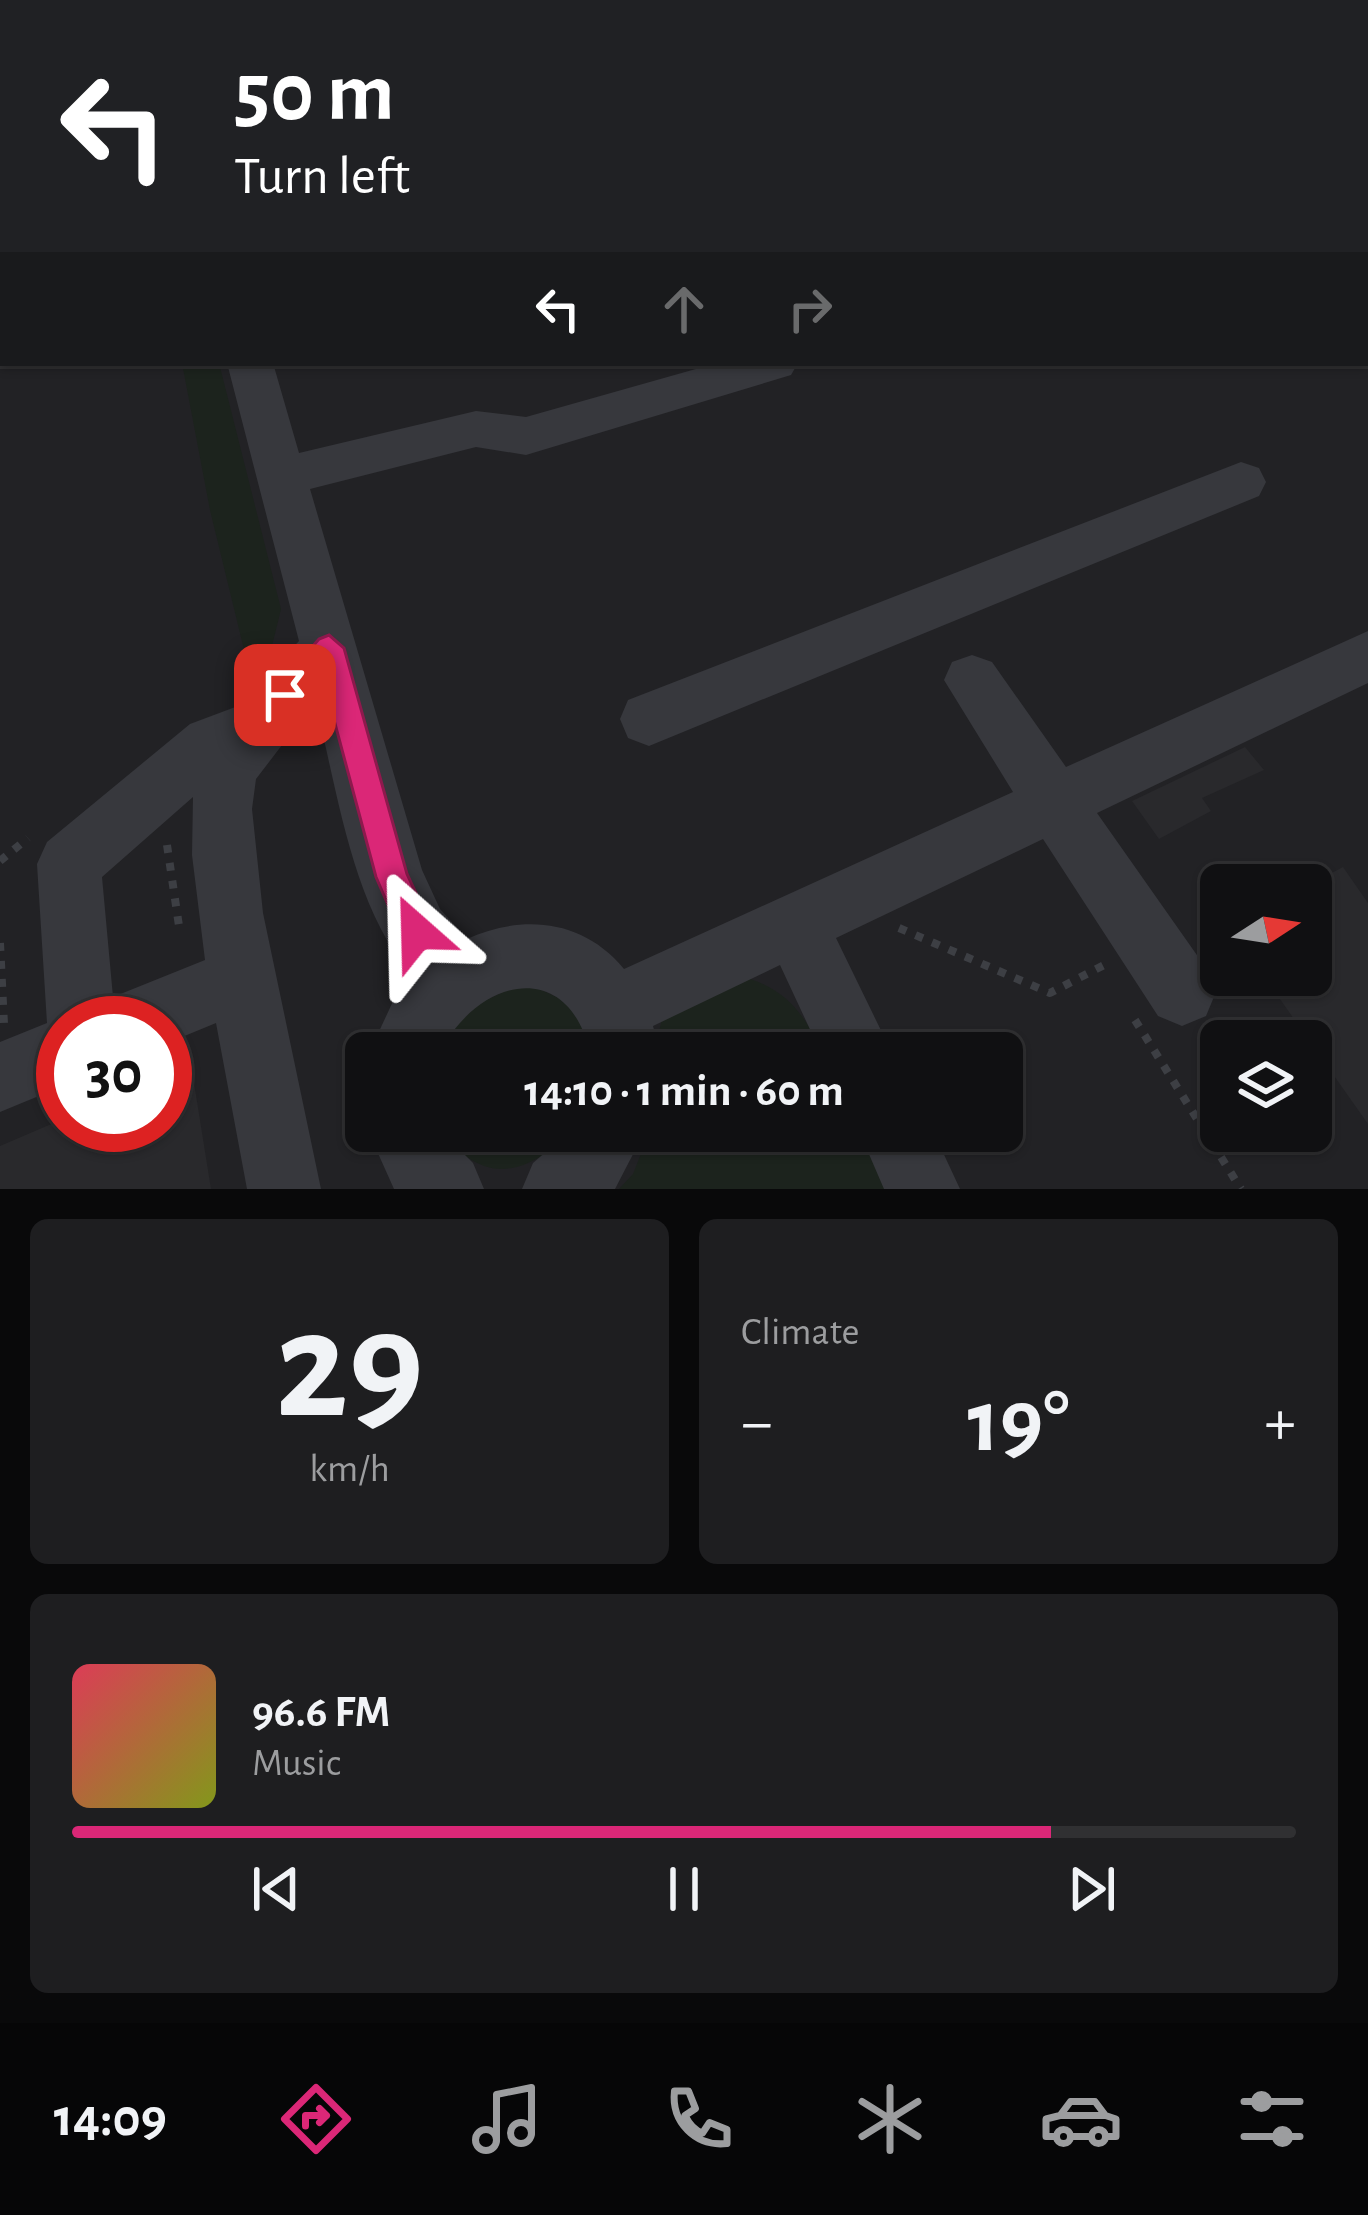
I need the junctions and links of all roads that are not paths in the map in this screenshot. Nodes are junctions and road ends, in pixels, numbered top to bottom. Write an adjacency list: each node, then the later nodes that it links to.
1 (251, 366): 3 (street)
2 (765, 366): 3 (street)
3 (283, 477): 5 (street)
4 (1241, 482): 8 (street)
5 (329, 648): 9 (street); 12 (street)
6 (1368, 656): 10 (street)
7 (972, 680): 10 (street)
8 (649, 718)
9 (256, 726): 13 (street); 14 (street)
10 (1053, 804): 11 (street); 16 (street)
11 (794, 924): 17 (street); 19 (street)
12 (455, 976): 17 (street); 18 (street)
13 (244, 978): 15 (street); 22 (street)
14 (79, 996)
15 (192, 999)
16 (1154, 999)
17 (619, 1031)
18 (415, 1032)
19 (847, 1032)
20 (599, 1152): 23 (street)
21 (905, 1152): 24 (street)
22 (284, 1189)
23 (559, 1189)
24 (923, 1189)

